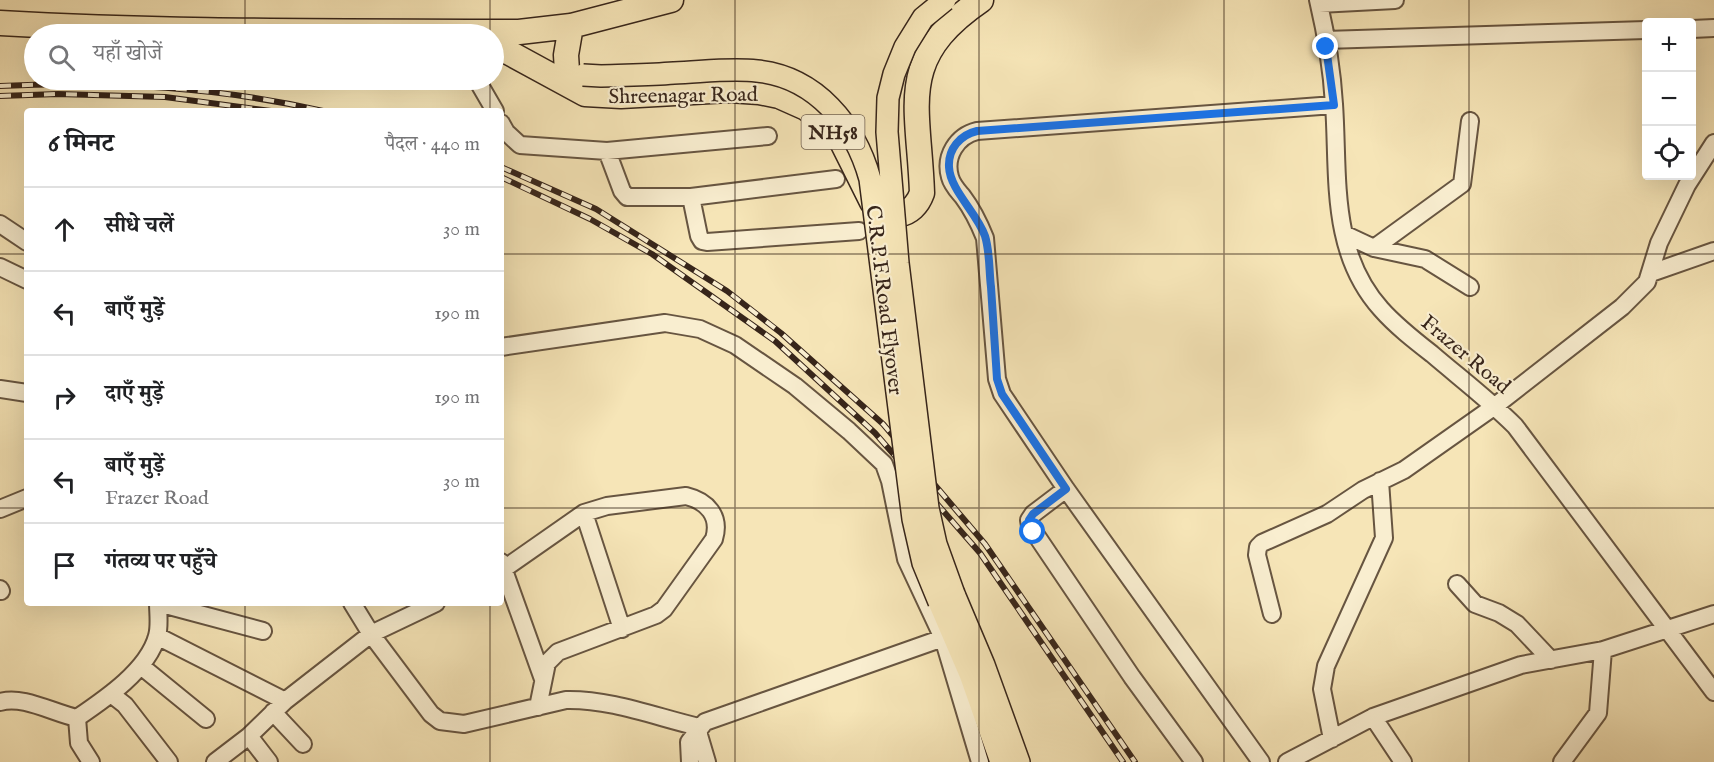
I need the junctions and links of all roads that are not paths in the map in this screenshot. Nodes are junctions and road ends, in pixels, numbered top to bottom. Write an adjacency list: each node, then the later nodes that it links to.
1 (671, 0): 8 (highway)
2 (945, 0): 87 (main road, C.R.P.F.Road Flyover, bridge)
3 (981, 0): 17 (highway, Shreenagar Road / NH58)
4 (1395, 0): 5 (street)
5 (1319, 2): 16 (street, Frazer Road)
6 (0, 23): 7 (highway)
7 (24, 24)
8 (571, 26): 12 (highway); 18 (highway)
9 (1714, 28): 10 (street)
10 (1696, 29)
11 (1642, 30): 16 (street)
12 (504, 32)
13 (0, 40): 14 (highway)
14 (24, 41)
15 (504, 50): 17 (highway, Shreenagar Road / NH58)
16 (1326, 50): 20 (street, Frazer Road)
17 (543, 72): 18 (main road, C.R.P.F.Road Flyover)
18 (575, 73): 86 (main road, C.R.P.F.Road Flyover, bridge)
19 (483, 90): 21 (street)
20 (1334, 105): 31 (street, Frazer Road); 44 (street)
21 (493, 108)
22 (1470, 121): 33 (street)
23 (504, 128): 26 (street)
24 (768, 136): 26 (street)
25 (1714, 143): 36 (street)
26 (607, 151): 28 (street)
27 (836, 180): 28 (street)
28 (691, 197): 30 (street)
29 (0, 224): 32 (street)
30 (859, 231)
31 (1344, 234): 33 (street); 42 (street, Frazer Road)
32 (24, 240)
33 (1374, 248): 38 (street)
34 (1714, 251): 36 (street)
35 (0, 267): 37 (street)
36 (1651, 273): 42 (street)
37 (24, 279)
38 (1470, 287)
39 (504, 346): 62 (street)
40 (0, 389): 41 (street)
41 (24, 393)
42 (1495, 406): 43 (street); 57 (street, Frazer Road)
43 (1380, 481): 55 (street); 77 (street)
44 (1066, 489): 88 (street); 89 (street)
45 (24, 503): 46 (street)
46 (0, 509)
47 (584, 513): 48 (street); 58 (street); 58 (street)
48 (504, 566)
49 (504, 572): 66 (street)
50 (1457, 584): 64 (street)
51 (158, 606): 61 (street)
52 (169, 606): 59 (street)
53 (353, 606): 60 (street)
54 (430, 606): 60 (street)
55 (1272, 614)
56 (1714, 614): 57 (street)
57 (1668, 627): 63 (street); 67 (street, Frazer Road)
58 (622, 629): 66 (street)
59 (263, 632)
60 (371, 634): 70 (street); 71 (street)
61 (157, 636): 65 (street); 70 (street)
62 (943, 638): 75 (street); 85 (street)
63 (1603, 650): 64 (street); 92 (street)
64 (1551, 660): 72 (street)
65 (141, 666): 68 (street); 74 (street)
66 (544, 680): 71 (street)
67 (1714, 692)
68 (111, 694): 73 (street); 81 (street)
69 (3, 698): 73 (street)
70 (279, 707): 76 (street); 78 (street)
71 (538, 707): 75 (street)
72 (1373, 717): 77 (street); 91 (street)
73 (77, 718): 80 (street)
74 (206, 719)
75 (699, 727): 83 (street); 84 (street)
76 (249, 736): 79 (street); 82 (street)
77 (1332, 739): 90 (street)
78 (303, 744)
79 (217, 761)
80 (91, 762)
81 (169, 762)
82 (269, 762)
83 (690, 762)
84 (707, 762)
85 (980, 762)
86 (1001, 762)
87 (1019, 762)
88 (1194, 762)
89 (1261, 762)
90 (1287, 762)
91 (1403, 762)
92 (1562, 762)

